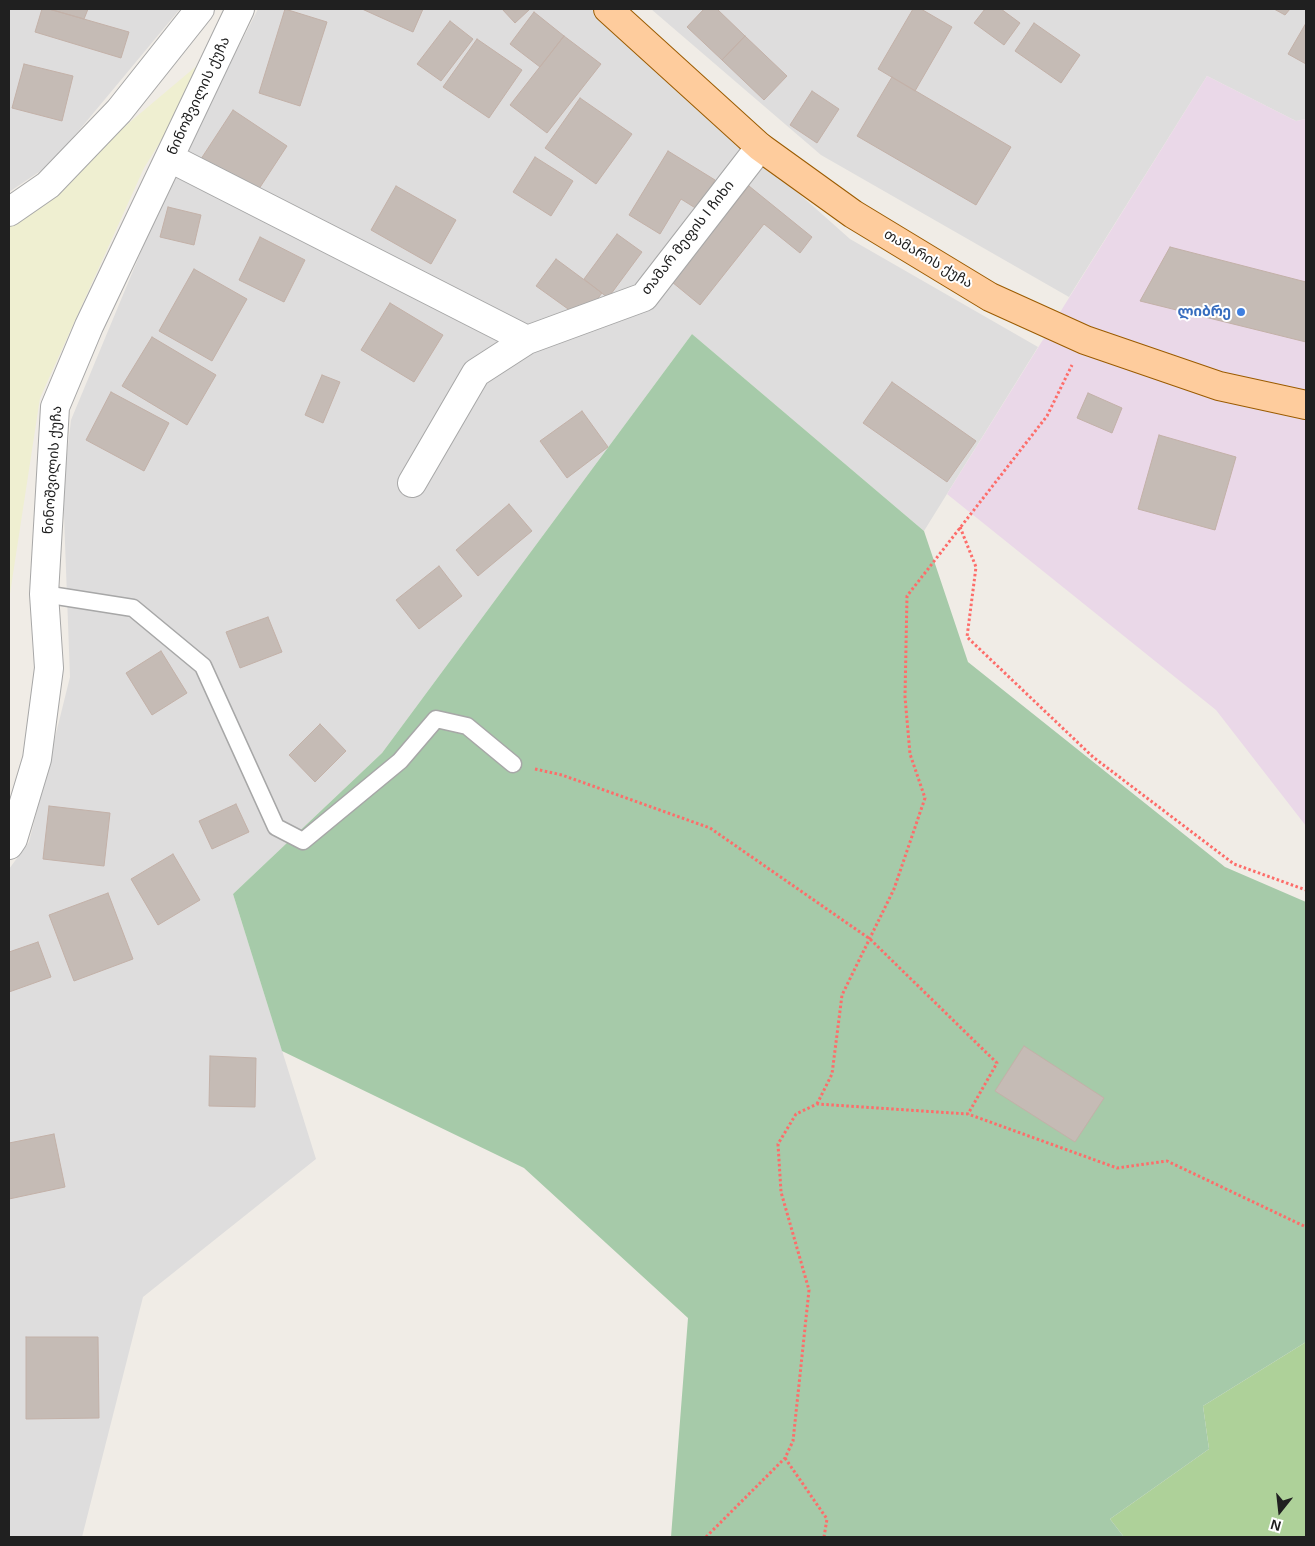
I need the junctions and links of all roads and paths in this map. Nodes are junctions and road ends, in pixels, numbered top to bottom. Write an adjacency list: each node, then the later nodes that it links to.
1 (200, 9): 6 (street)
2 (240, 9): 5 (street, ნინოშვილის ქუჩა)
3 (608, 9): 4 (main road, თამარის ქუჩა)
4 (760, 147): 7 (street, თამარ მეფის I ჩიხი); 8 (main road, თამარის ქუჩა)
5 (170, 158): 7 (street); 12 (street, ნინოშვილის ქუჩა)
6 (9, 212)
7 (528, 340): 10 (street, თამარ მეფის I ჩიხი)
8 (1085, 340): 9 (main road, თამარის ქუჩა); 11 (path)
9 (1306, 405)
10 (412, 483)
11 (960, 527): 15 (path); 16 (path)
12 (44, 594): 13 (lane); 14 (street, ნინოშვილის ქუჩა)
13 (513, 764): 16 (path)
14 (9, 845)
15 (1306, 890)
16 (870, 939): 17 (path); 18 (path)
17 (817, 1104): 18 (path); 20 (path)
18 (968, 1114): 19 (path)
19 (1306, 1227)
20 (785, 1458): 21 (path); 22 (path)
21 (706, 1537)
22 (824, 1537)

